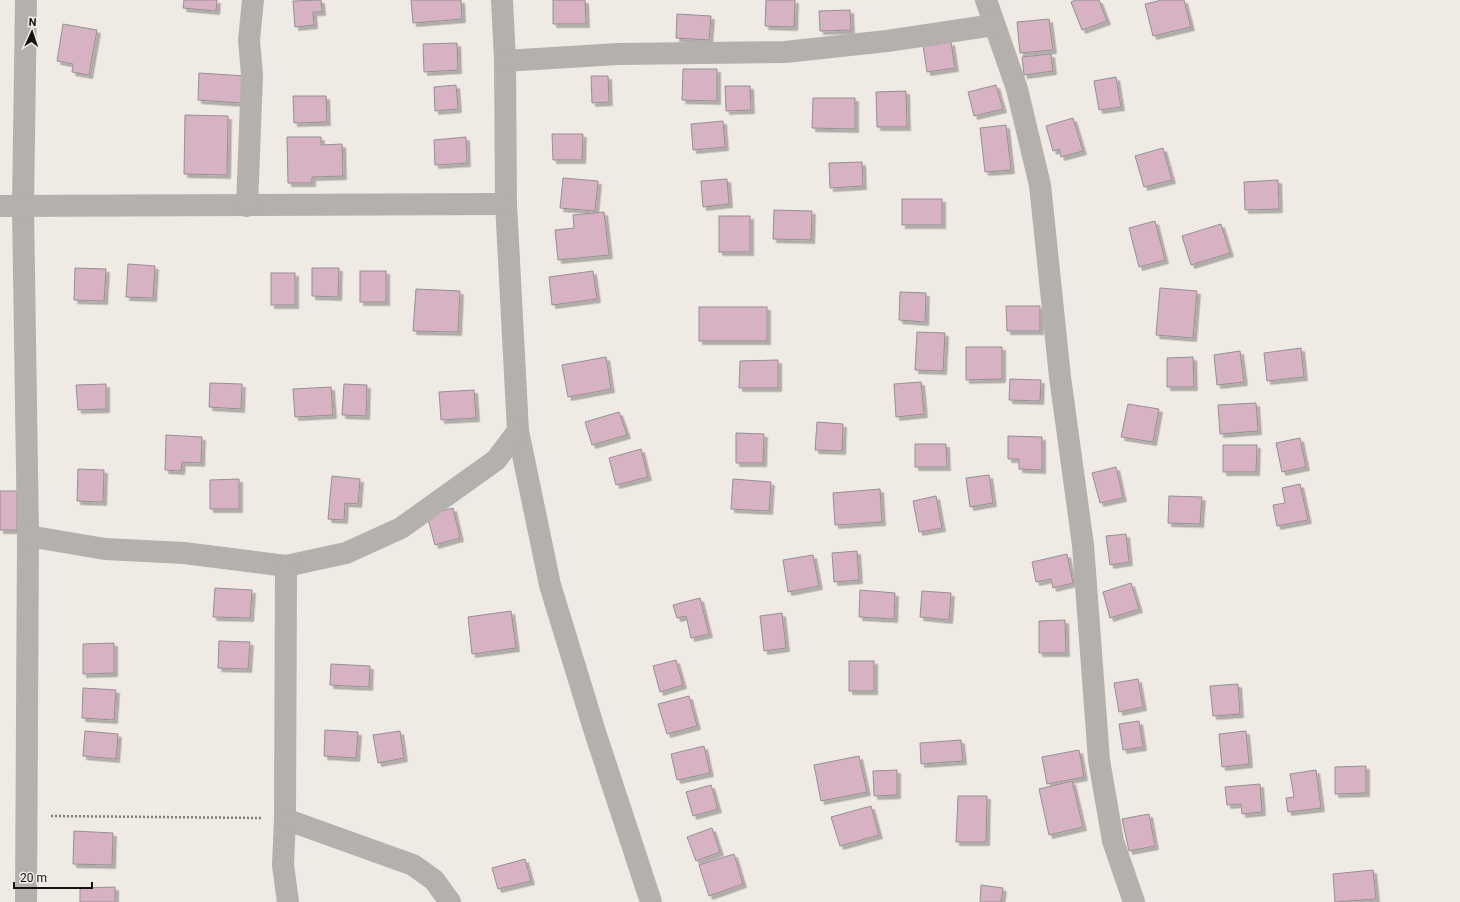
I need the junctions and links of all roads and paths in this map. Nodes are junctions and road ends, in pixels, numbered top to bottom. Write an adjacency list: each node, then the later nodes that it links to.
1 (26, 0): 9 (street)
2 (252, 0): 10 (street)
3 (502, 0): 6 (street)
4 (986, 0): 5 (street)
5 (994, 25): 6 (street); 20 (street)
6 (505, 61): 7 (street)
7 (506, 204): 10 (street); 11 (street)
8 (0, 206): 9 (street)
9 (23, 206): 10 (street); 12 (street)
10 (247, 206)
11 (518, 431): 13 (street); 19 (street)
12 (28, 536): 13 (street); 14 (street)
13 (286, 566): 15 (street)
14 (26, 816): 15 (path); 16 (street)
15 (285, 819): 17 (street); 18 (street)
16 (26, 902)
17 (288, 902)
18 (450, 902)
19 (651, 902)
20 (1134, 902)

